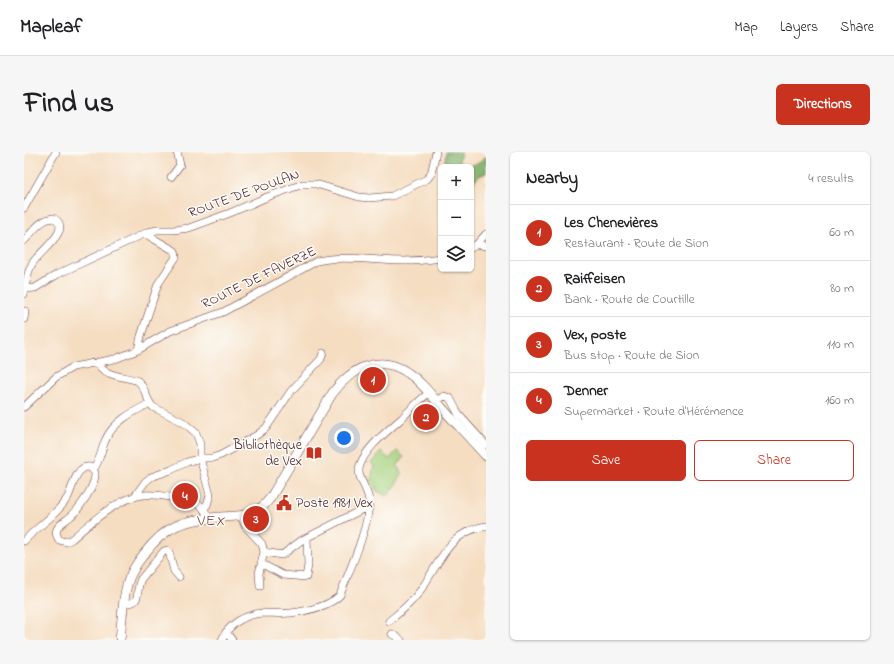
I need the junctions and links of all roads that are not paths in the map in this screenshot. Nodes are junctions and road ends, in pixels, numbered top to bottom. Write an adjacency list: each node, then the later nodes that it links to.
1 (56, 152): 5 (street)
2 (177, 152): 4 (street)
3 (436, 152): 6 (street, ROUTE DE POULAN)
4 (171, 177)
5 (24, 208)
6 (146, 233): 12 (street, ROUTE DE POULAN); 13 (street)
7 (486, 234): 9 (street)
8 (24, 241): 12 (street)
9 (474, 246): 10 (street)
10 (486, 246)
11 (438, 258): 13 (street, ROUTE DE FAVERZE)
12 (24, 292)
13 (138, 350): 15 (street, ROUTE DE FAVERZE)
14 (323, 353): 22 (street)
15 (98, 362): 18 (street); 19 (street, ROUTE DE FAVERZE)
16 (429, 393): 17 (main road); 25 (street); 27 (main road)
17 (436, 401): 20 (street); 21 (main road)
18 (149, 404): 22 (street); 23 (street)
19 (24, 407)
20 (486, 445)
21 (486, 456)
22 (200, 458): 24 (street); 26 (street)
23 (93, 470): 24 (street); 31 (street)
24 (135, 496): 26 (street)
25 (369, 506): 30 (street); 38 (street)
26 (204, 508): 28 (street)
27 (241, 516): 28 (main road); 32 (street)
28 (208, 518): 36 (main road)
29 (486, 526): 37 (street)
30 (307, 538): 32 (street); 33 (street)
31 (24, 541)
32 (264, 552): 33 (street)
33 (262, 564): 35 (street)
34 (179, 577): 36 (street)
35 (260, 586)
36 (124, 604): 40 (main road)
37 (389, 621)
38 (226, 632): 41 (street); 42 (street)
39 (392, 634): 43 (street)
40 (120, 640)
41 (222, 640)
42 (232, 640)
43 (401, 640)

